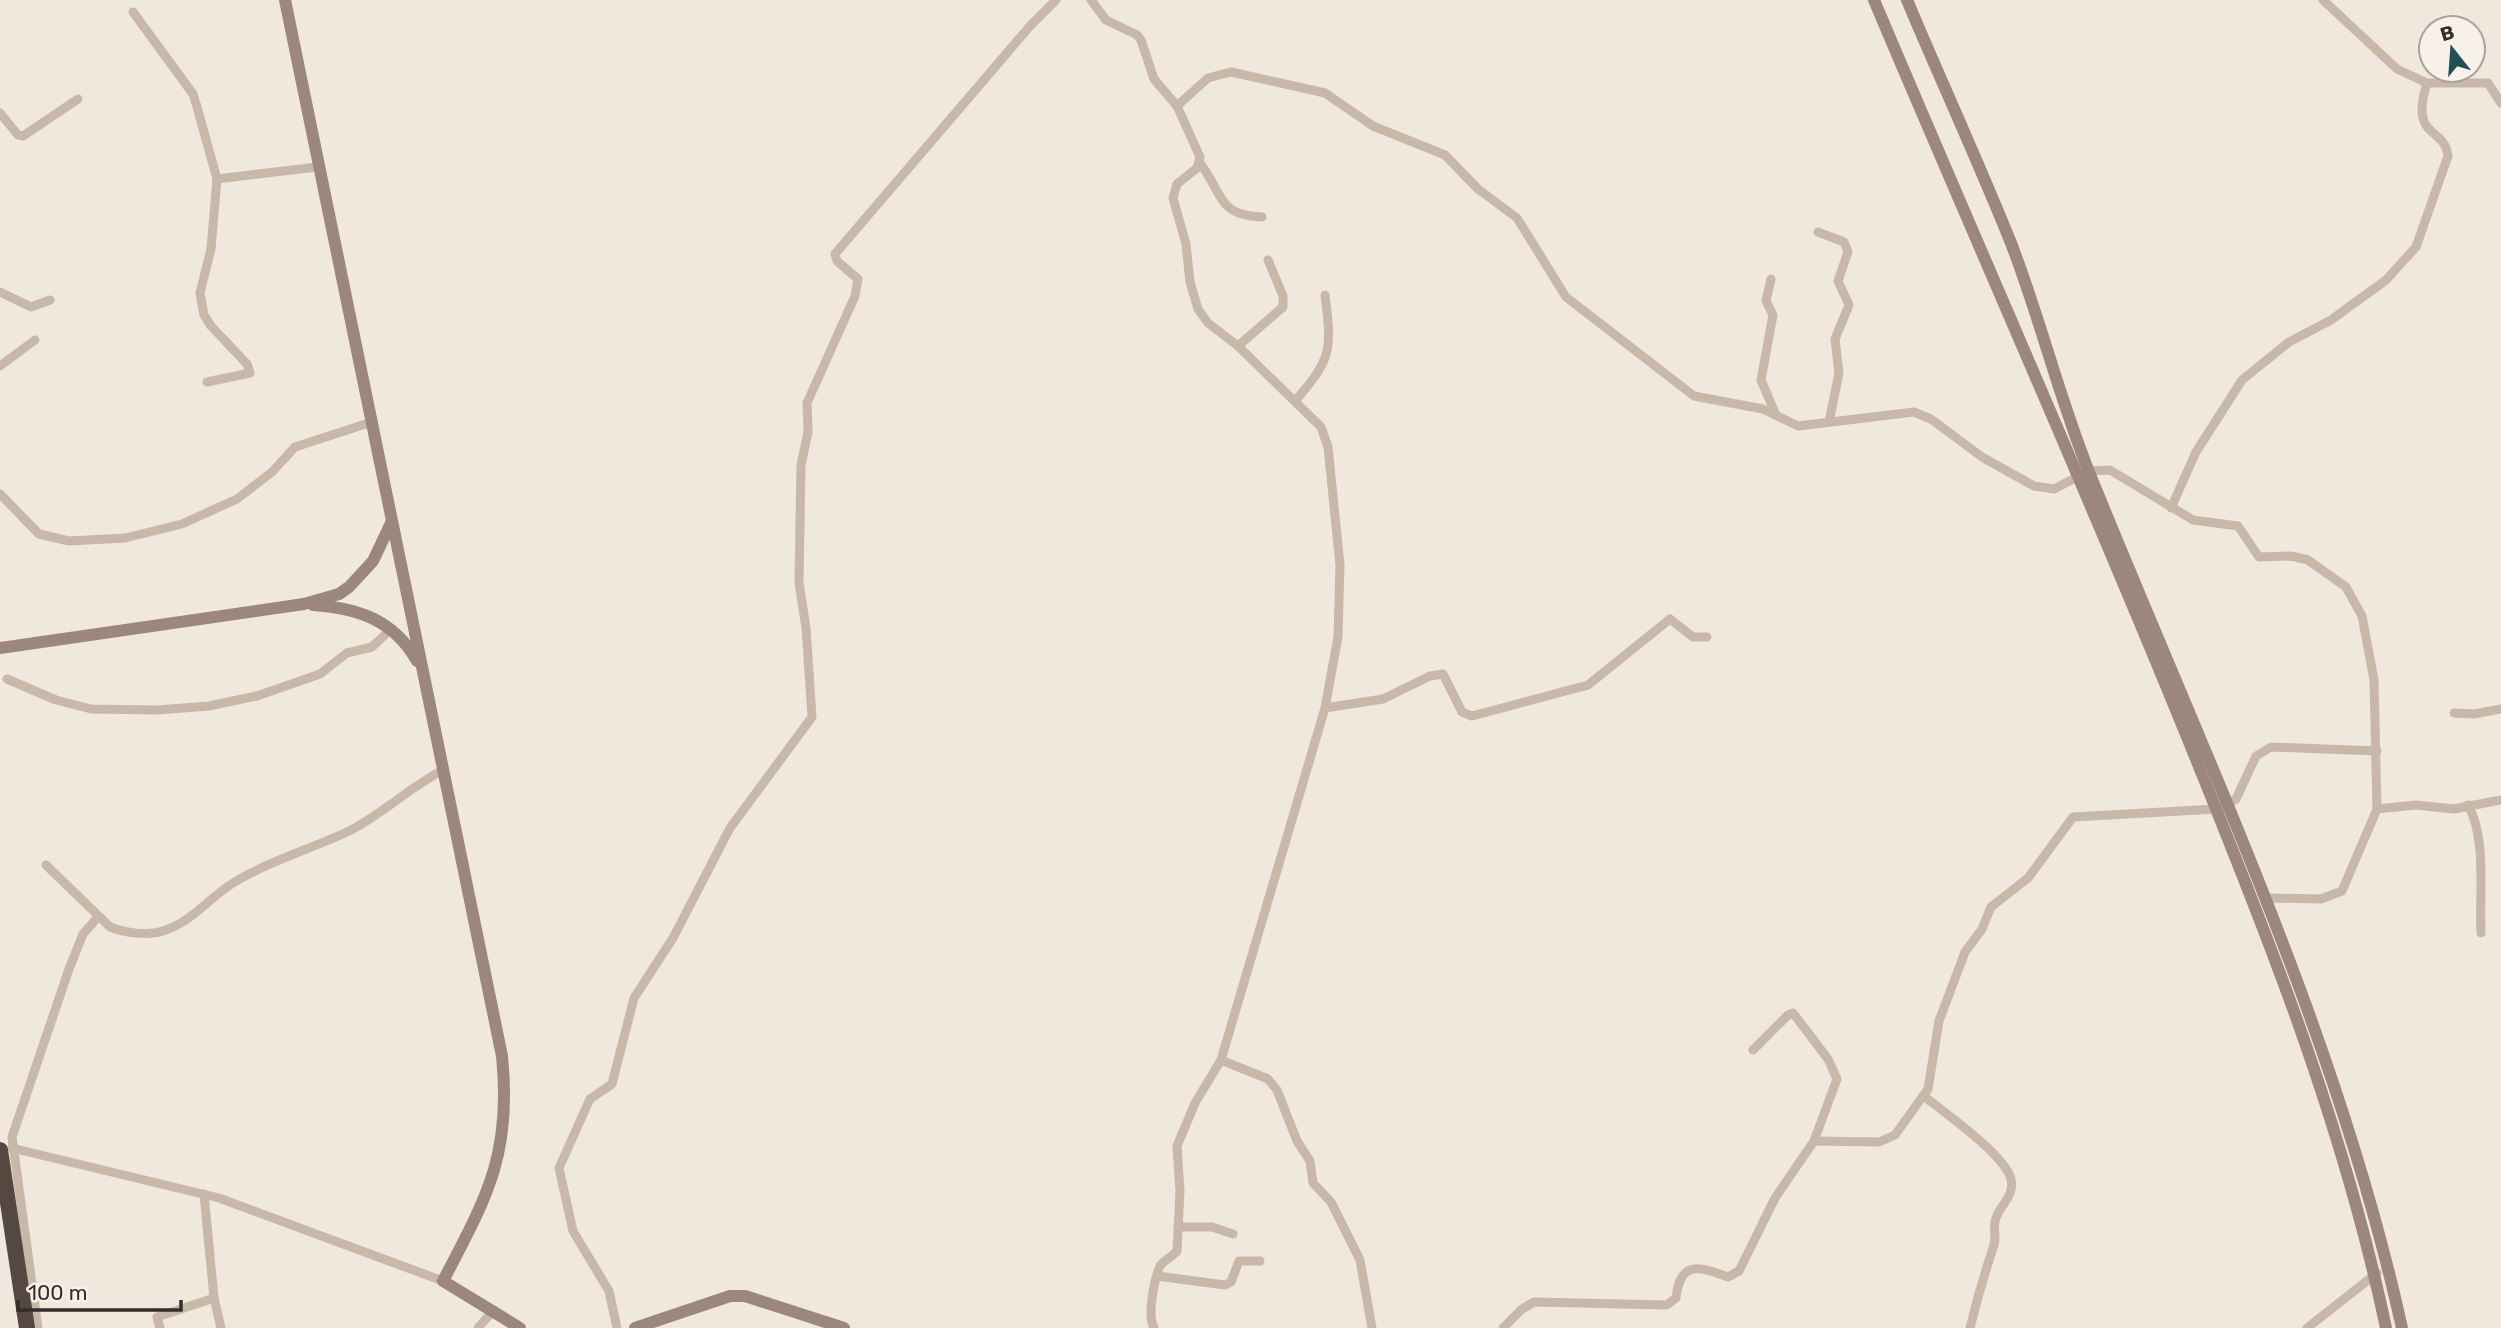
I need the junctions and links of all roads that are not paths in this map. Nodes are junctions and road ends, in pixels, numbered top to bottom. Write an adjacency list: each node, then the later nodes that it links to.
1 (285, 0): 16 (street)
2 (1056, 0): 77 (street)
3 (1874, 0): 33 (street)
4 (1907, 0): 33 (street)
5 (2323, 0): 8 (street)
6 (1094, 2): 13 (street)
7 (133, 12): 17 (street)
8 (2417, 78)
9 (2487, 83): 12 (street)
10 (2427, 84): 35 (street)
11 (78, 99): 14 (street)
12 (2501, 103)
13 (1177, 106): 15 (street); 30 (street)
14 (0, 113)
15 (1200, 163): 18 (street); 26 (street)
16 (317, 167): 17 (street); 31 (street)
17 (217, 179): 28 (street)
18 (1262, 217)
19 (1818, 232): 32 (street)
20 (1268, 260): 26 (street)
21 (1771, 279): 30 (street)
22 (0, 292): 24 (street)
23 (1325, 295): 29 (street)
24 (50, 300)
25 (35, 340): 27 (street)
26 (1238, 346): 29 (street)
27 (0, 366)
28 (207, 382)
29 (1296, 400): 43 (street)
30 (1776, 415): 32 (street)
31 (372, 422): 34 (street); 36 (street)
32 (1829, 422): 33 (street)
33 (2085, 473): 35 (street); 50 (street)
34 (0, 494)
35 (2171, 508): 46 (street)
36 (392, 521): 37 (street); 41 (street)
37 (304, 604): 38 (street); 40 (street)
38 (391, 629): 41 (street); 42 (street)
39 (1707, 637): 43 (street)
40 (0, 648)
41 (423, 670): 47 (street)
42 (7, 679)
43 (1325, 708): 57 (street)
44 (2501, 709): 45 (street)
45 (2454, 713)
46 (2377, 751): 50 (street); 51 (street)
47 (443, 770): 54 (street); 68 (street)
48 (2501, 800): 49 (street)
49 (2468, 805): 51 (street); 55 (street)
50 (2223, 806): 53 (street); 58 (street); 66 (street)
51 (2377, 809): 53 (street)
52 (46, 865): 54 (street)
53 (2266, 898): 65 (street)
54 (98, 917): 60 (street)
55 (2480, 933)
56 (1753, 1050): 59 (street)
57 (1221, 1060): 62 (street); 81 (street)
58 (1925, 1097): 59 (street); 83 (street)
59 (1814, 1141): 82 (street)
60 (6, 1149): 61 (street); 71 (highway); 72 (street)
61 (204, 1194): 68 (street); 69 (street)
62 (1178, 1227): 63 (street); 67 (street)
63 (1233, 1234)
64 (1260, 1261): 67 (street)
65 (2389, 1267): 66 (street); 86 (street)
66 (2375, 1274): 84 (street); 85 (street)
67 (1157, 1276): 80 (street)
68 (443, 1281): 70 (street)
69 (214, 1298): 73 (street); 74 (street)
70 (492, 1312): 75 (street); 76 (street)
71 (27, 1328)
72 (38, 1328)
73 (160, 1328)
74 (221, 1328)
75 (478, 1328)
76 (520, 1328)
77 (617, 1328)
78 (635, 1328): 79 (street)
79 (844, 1328)
80 (1154, 1328)
81 (1373, 1328)
82 (1503, 1328)
83 (1970, 1328)
84 (2307, 1328)
85 (2386, 1328)
86 (2402, 1328)

